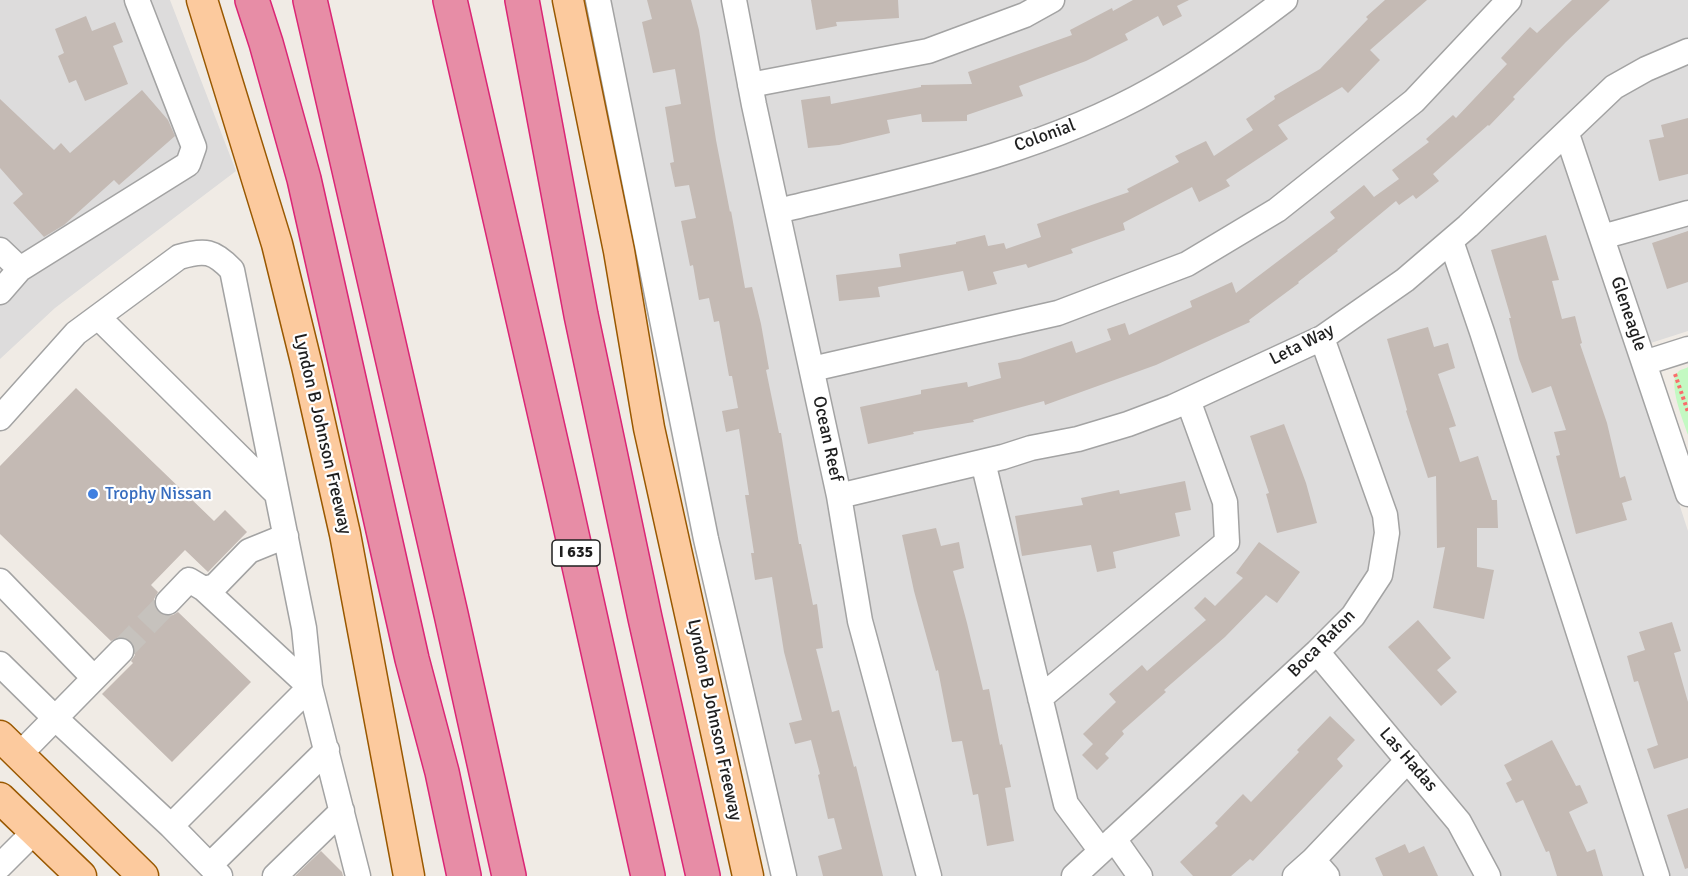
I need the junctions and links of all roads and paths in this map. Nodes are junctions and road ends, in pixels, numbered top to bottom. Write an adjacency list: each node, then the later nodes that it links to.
1 (137, 0): 23 (street)
2 (202, 0): 64 (main road, Lyndon B Johnson Freeway)
3 (252, 0): 65 (highway)
4 (310, 0): 66 (highway)
5 (450, 0): 15 (highway, I 635)
6 (468, 0): 15 (highway)
7 (522, 0): 68 (highway)
8 (568, 0): 69 (main road, Lyndon B Johnson Freeway)
9 (598, 0): 70 (street)
10 (734, 0): 16 (street, Ocean Reef)
11 (1053, 0): 16 (street)
12 (1285, 0): 18 (street, Colonial)
13 (1509, 0): 29 (street)
14 (1688, 51): 17 (street, Leta Way)
15 (466, 70): 67 (highway, I 635)
16 (750, 85): 18 (street, Ocean Reef)
17 (1566, 134): 20 (street, Gleneagle); 21 (street, Leta Way)
18 (778, 211): 29 (street, Ocean Reef)
19 (1688, 213): 20 (street)
20 (1602, 237): 28 (street, Gleneagle)
21 (1451, 241): 26 (street, Leta Way); 76 (street)
22 (0, 250): 23 (street)
23 (20, 269): 24 (street)
24 (0, 292)
25 (98, 317): 33 (street); 36 (street); 36 (street)
26 (1322, 338): 31 (street, Leta Way); 43 (street, Boca Raton)
27 (1688, 349): 28 (street)
28 (1644, 363): 35 (street, Gleneagle)
29 (812, 369): 37 (street, Ocean Reef)
30 (1675, 373): 32 (path)
31 (1188, 400): 34 (street, Leta Way); 47 (street)
32 (1688, 412)
33 (0, 418)
34 (982, 462): 37 (street, Leta Way); 47 (street)
35 (1687, 486)
36 (277, 494): 38 (street)
37 (838, 496): 71 (street, Ocean Reef)
38 (286, 536): 40 (street); 46 (street)
39 (0, 581): 45 (street)
40 (204, 589): 41 (street); 46 (street)
41 (168, 602)
42 (121, 651): 45 (street)
43 (1317, 652): 51 (street, Las Hadas); 56 (street, Boca Raton)
44 (0, 664): 48 (street)
45 (94, 678): 48 (street)
46 (310, 687): 50 (street); 54 (street)
47 (1040, 698): 56 (street)
48 (55, 718): 49 (street); 54 (street)
49 (9, 746): 61 (main road)
50 (327, 750): 53 (street); 59 (street)
51 (1408, 760): 58 (street); 75 (street, Las Hadas)
52 (0, 798): 55 (main road)
53 (342, 812): 62 (street); 63 (street)
54 (171, 826): 59 (street)
55 (34, 831): 57 (street); 60 (main road)
56 (1108, 845): 72 (street, Boca Raton); 73 (street)
57 (0, 866)
58 (1320, 868): 74 (street)
59 (215, 871)
60 (81, 876)
61 (143, 876)
62 (275, 876)
63 (357, 876)
64 (409, 876)
65 (464, 876)
66 (509, 876)
67 (648, 876)
68 (703, 876)
69 (748, 876)
70 (784, 876)
71 (930, 876)
72 (1074, 876)
73 (1140, 876)
74 (1295, 876)
75 (1488, 876)
76 (1657, 876)

